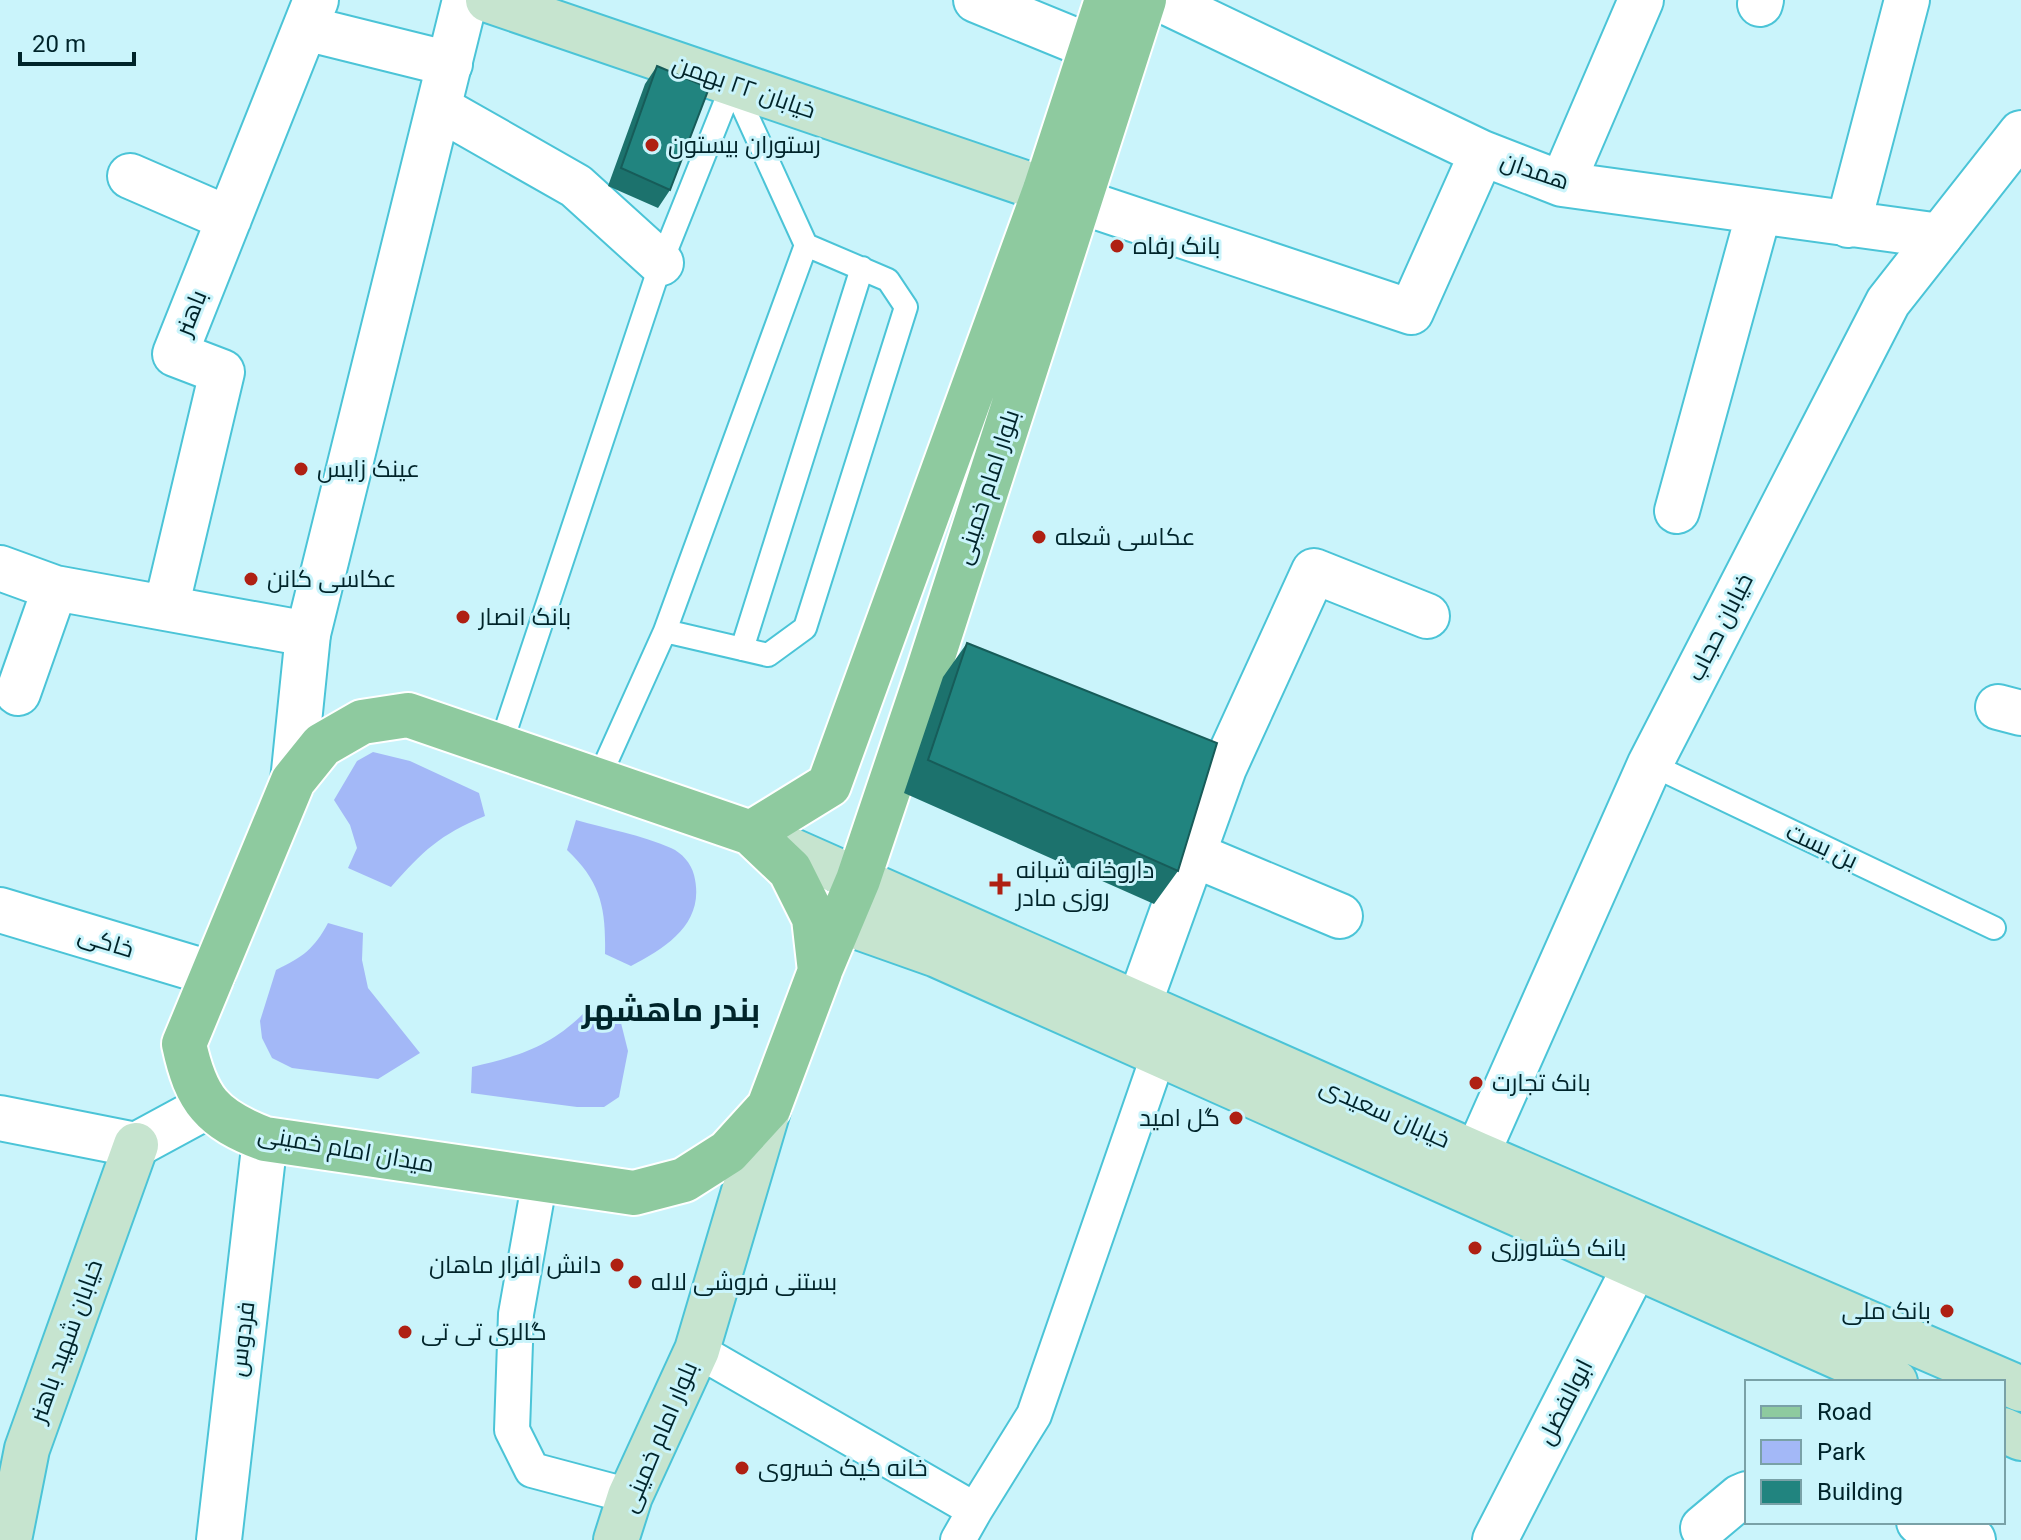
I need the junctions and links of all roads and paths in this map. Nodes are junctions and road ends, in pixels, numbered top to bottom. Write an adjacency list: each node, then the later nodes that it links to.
1 (465, 0): 11 (street)
2 (488, 0): 12 (main road, خیابان ۲۲ بهمن)
3 (976, 0): 10 (street)
4 (1107, 0): 10 (main road, بلوار امام خمینی)
5 (1144, 0): 18 (main road, بلوار امام خمینی)
6 (1162, 0): 15 (street, همدان)
7 (1907, 0): 21 (street)
8 (1635, 2): 17 (street)
9 (310, 14): 11 (street); 20 (street, باهنر)
10 (1091, 47): 18 (main road, بلوار امام خمینی)
11 (450, 64): 13 (street)
12 (733, 83): 18 (main road, خیابان ۲۲ بهمن); 23 (lane); 24 (lane)
13 (439, 108): 24 (street); 32 (street)
14 (2021, 133): 22 (street, خیابان حجاب)
15 (1482, 153): 17 (street, همدان); 18 (street)
16 (130, 176): 20 (street)
17 (1562, 184): 19 (street, همدان)
18 (1062, 196): 34 (main road, بلوار امام خمینی); 41 (main road, بلوار امام خمینی)
19 (1759, 212): 21 (street, همدان); 26 (street)
20 (229, 219): 29 (street, باهنر)
21 (1848, 225): 22 (street, همدان)
22 (1940, 236): 38 (street, خیابان حجاب)
23 (806, 245): 25 (lane); 31 (lane)
24 (661, 263): 37 (lane)
25 (862, 268): 33 (lane); 33 (lane)
26 (1677, 511)
27 (0, 568): 28 (street)
28 (55, 588): 29 (street); 36 (street)
29 (166, 608): 32 (street)
30 (1427, 616): 42 (street)
31 (665, 631): 33 (lane); 39 (lane)
32 (308, 634): 40 (street)
33 (742, 649)
34 (930, 662): 35 (street); 43 (main road, بلوار امام خمینی)
35 (974, 678)
36 (18, 693)
37 (500, 747): 39 (main road, میدان امام خمینی); 40 (main road, میدان امام خمینی)
38 (1650, 764): 47 (lane, بن بست); 57 (street, خیابان حجاب)
39 (598, 780): 41 (main road, میدان امام خمینی)
40 (293, 781): 49 (main road, میدان امام خمینی)
41 (751, 833): 43 (main road, خیابان سعیدی); 48 (main road, میدان امام خمینی)
42 (1192, 854): 45 (street); 50 (street)
43 (858, 880): 46 (main road, بلوار امام خمینی); 50 (main road, خیابان سعیدی)
44 (0, 910): 49 (street, خاکی)
45 (1340, 916)
46 (841, 921): 48 (main road, بلوار امام خمینی); 51 (main road, خیابان سعیدی)
47 (1994, 928)
48 (820, 971): 53 (main road, میدان امام خمینی)
49 (213, 974): 52 (main road, میدان امام خمینی)
50 (1139, 1004): 57 (main road, خیابان سعیدی)
51 (1159, 1054): 59 (main road, خیابان سعیدی); 65 (street)
52 (208, 1106): 55 (main road, میدان امام خمینی); 56 (street)
53 (769, 1107): 58 (main road, میدان امام خمینی); 60 (main road, بلوار امام خمینی)
54 (0, 1118): 56 (street)
55 (265, 1139): 58 (main road, میدان امام خمینی); 69 (street, فردوس)
56 (136, 1145): 68 (main road, خیابان شهید باهنر)
57 (1477, 1154): 62 (main road, خیابان سعیدی)
58 (540, 1179): 64 (street)
59 (1636, 1265): 61 (main road, خیابان سعیدی); 72 (street, ابوالفضل)
60 (699, 1342): 64 (main road, بلوار امام خمینی); 65 (street)
61 (1871, 1377)
62 (2000, 1380)
63 (1745, 1495): 67 (street)
64 (630, 1496): 70 (main road, بلوار امام خمینی)
65 (975, 1510): 71 (street)
66 (1925, 1524): 73 (street)
67 (1703, 1528)
68 (9, 1540)
69 (219, 1540)
70 (616, 1540)
71 (958, 1540)
72 (1495, 1540)
73 (1973, 1540)

